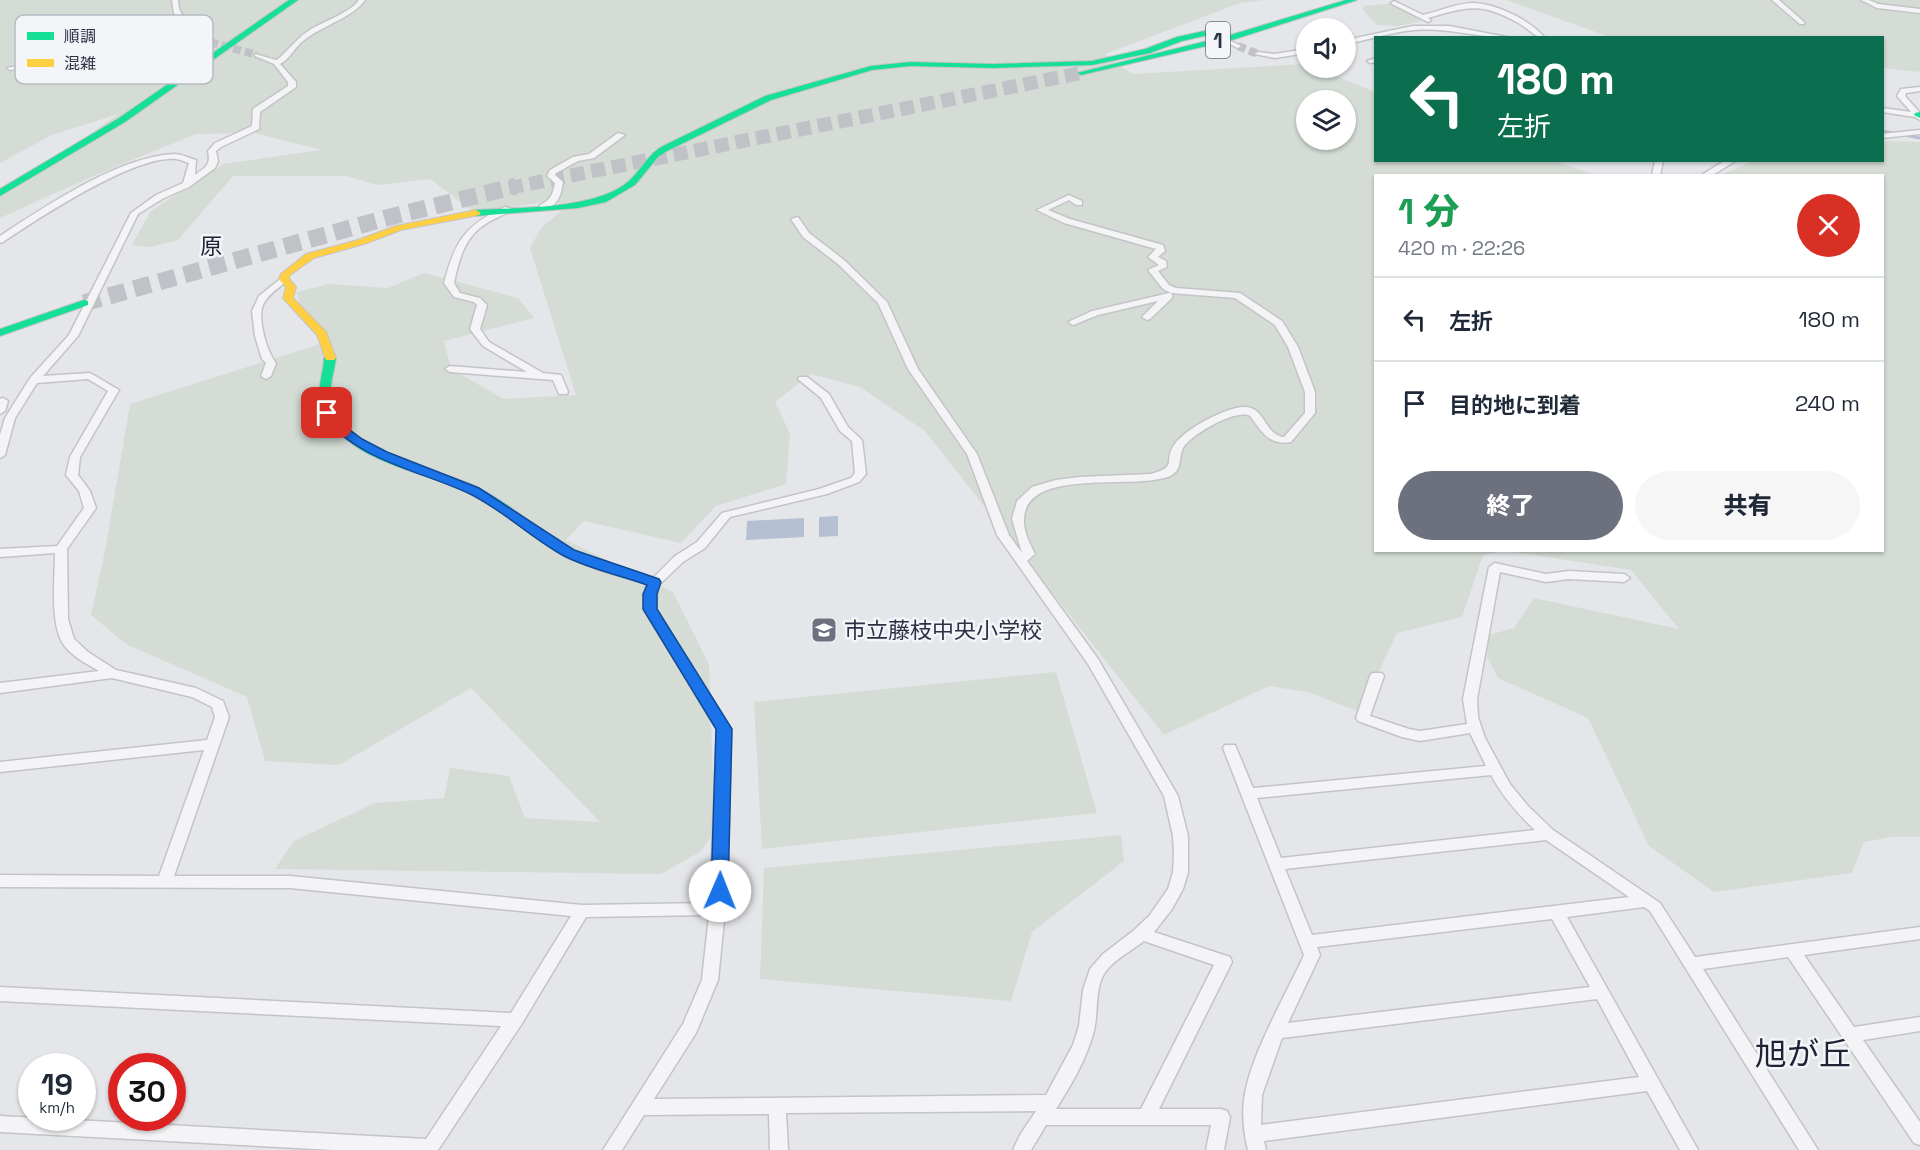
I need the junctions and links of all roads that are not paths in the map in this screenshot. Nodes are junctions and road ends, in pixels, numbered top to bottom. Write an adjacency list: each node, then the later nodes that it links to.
1 (175, 0): 9 (street)
2 (294, 0): 21 (main road)
3 (362, 0): 22 (street)
4 (1353, 0): 25 (main road, 1)
5 (1775, 0): 11 (street)
6 (1864, 0): 8 (street)
7 (1394, 3): 10 (street)
8 (1920, 11)
9 (179, 15)
10 (1424, 17): 12 (street); 15 (street)
11 (1802, 23)
12 (1438, 28): 14 (street); 16 (street)
13 (1219, 35): 17 (street); 40 (main road)
14 (1495, 36)
15 (1539, 36)
16 (1356, 40)
17 (1238, 46)
18 (1296, 53): 19 (street)
19 (1258, 54)
20 (257, 55): 22 (street)
21 (213, 57)
22 (276, 63): 37 (street)
23 (15, 67): 24 (street)
24 (10, 68)
25 (1081, 73)
26 (174, 84): 36 (main road)
27 (1920, 89): 29 (street)
28 (1884, 110): 29 (street)
29 (1919, 116)
30 (1919, 132): 32 (street)
31 (621, 135): 40 (street)
32 (1884, 136)
33 (1728, 162): 34 (street)
34 (1708, 174)
35 (0, 178): 36 (main road)
36 (20, 180): 38 (main road)
37 (186, 185): 43 (street); 53 (street)
38 (0, 193)
39 (1079, 203): 45 (street)
40 (543, 207): 41 (main road)
41 (509, 208): 44 (main road); 51 (street)
42 (795, 219): 60 (street)
43 (0, 240)
44 (284, 279): 50 (street); 62 (main road)
45 (1172, 294): 46 (street); 47 (street); 60 (street)
46 (1147, 317)
47 (1073, 322)
48 (0, 332): 48 (main road)
49 (450, 369): 51 (street)
50 (266, 376)
51 (543, 377): 54 (street)
52 (803, 379): 62 (street)
53 (34, 380): 57 (street); 58 (street)
54 (563, 392)
55 (0, 402): 56 (street)
56 (0, 411)
57 (1, 449)
58 (61, 549): 59 (street); 63 (street)
59 (0, 553)
60 (1020, 560): 81 (street)
61 (1624, 578): 66 (street)
62 (654, 582): 77 (street)
63 (112, 674): 65 (street); 67 (street)
64 (1377, 676): 66 (street)
65 (0, 688)
66 (1474, 728): 70 (street)
67 (213, 744): 69 (street); 75 (street)
68 (1230, 748): 71 (street)
69 (0, 767)
70 (1494, 770): 71 (street); 72 (street)
71 (1249, 794): 73 (street)
72 (1548, 834): 73 (street); 76 (street)
73 (1276, 864): 82 (street)
74 (0, 881): 75 (street)
75 (164, 882): 78 (street)
76 (1646, 901): 79 (street); 84 (street)
77 (716, 909): 78 (street); 93 (street)
78 (582, 911): 87 (street)
79 (1556, 911): 82 (street); 85 (street)
80 (1920, 933): 83 (street)
81 (1142, 934): 94 (street); 95 (street)
82 (1307, 942): 89 (street)
83 (1792, 952): 84 (street); 90 (street)
84 (1691, 963): 105 (street)
85 (1601, 992): 89 (street); 91 (street)
86 (0, 994): 87 (street)
87 (515, 1020): 99 (street)
88 (1920, 1024): 90 (street)
89 (1278, 1031): 98 (street)
90 (1851, 1035): 97 (street)
91 (1652, 1083): 98 (street); 104 (street)
92 (777, 1105): 93 (street); 94 (street); 101 (street)
93 (641, 1107): 100 (street)
94 (1046, 1110): 95 (street); 102 (street)
95 (1146, 1117): 103 (street)
96 (0, 1124): 99 (street)
97 (1918, 1131)
98 (1256, 1142)
99 (429, 1149)
100 (612, 1150)
101 (779, 1150)
102 (1022, 1150)
103 (1215, 1150)
104 (1689, 1150)
105 (1809, 1150)

